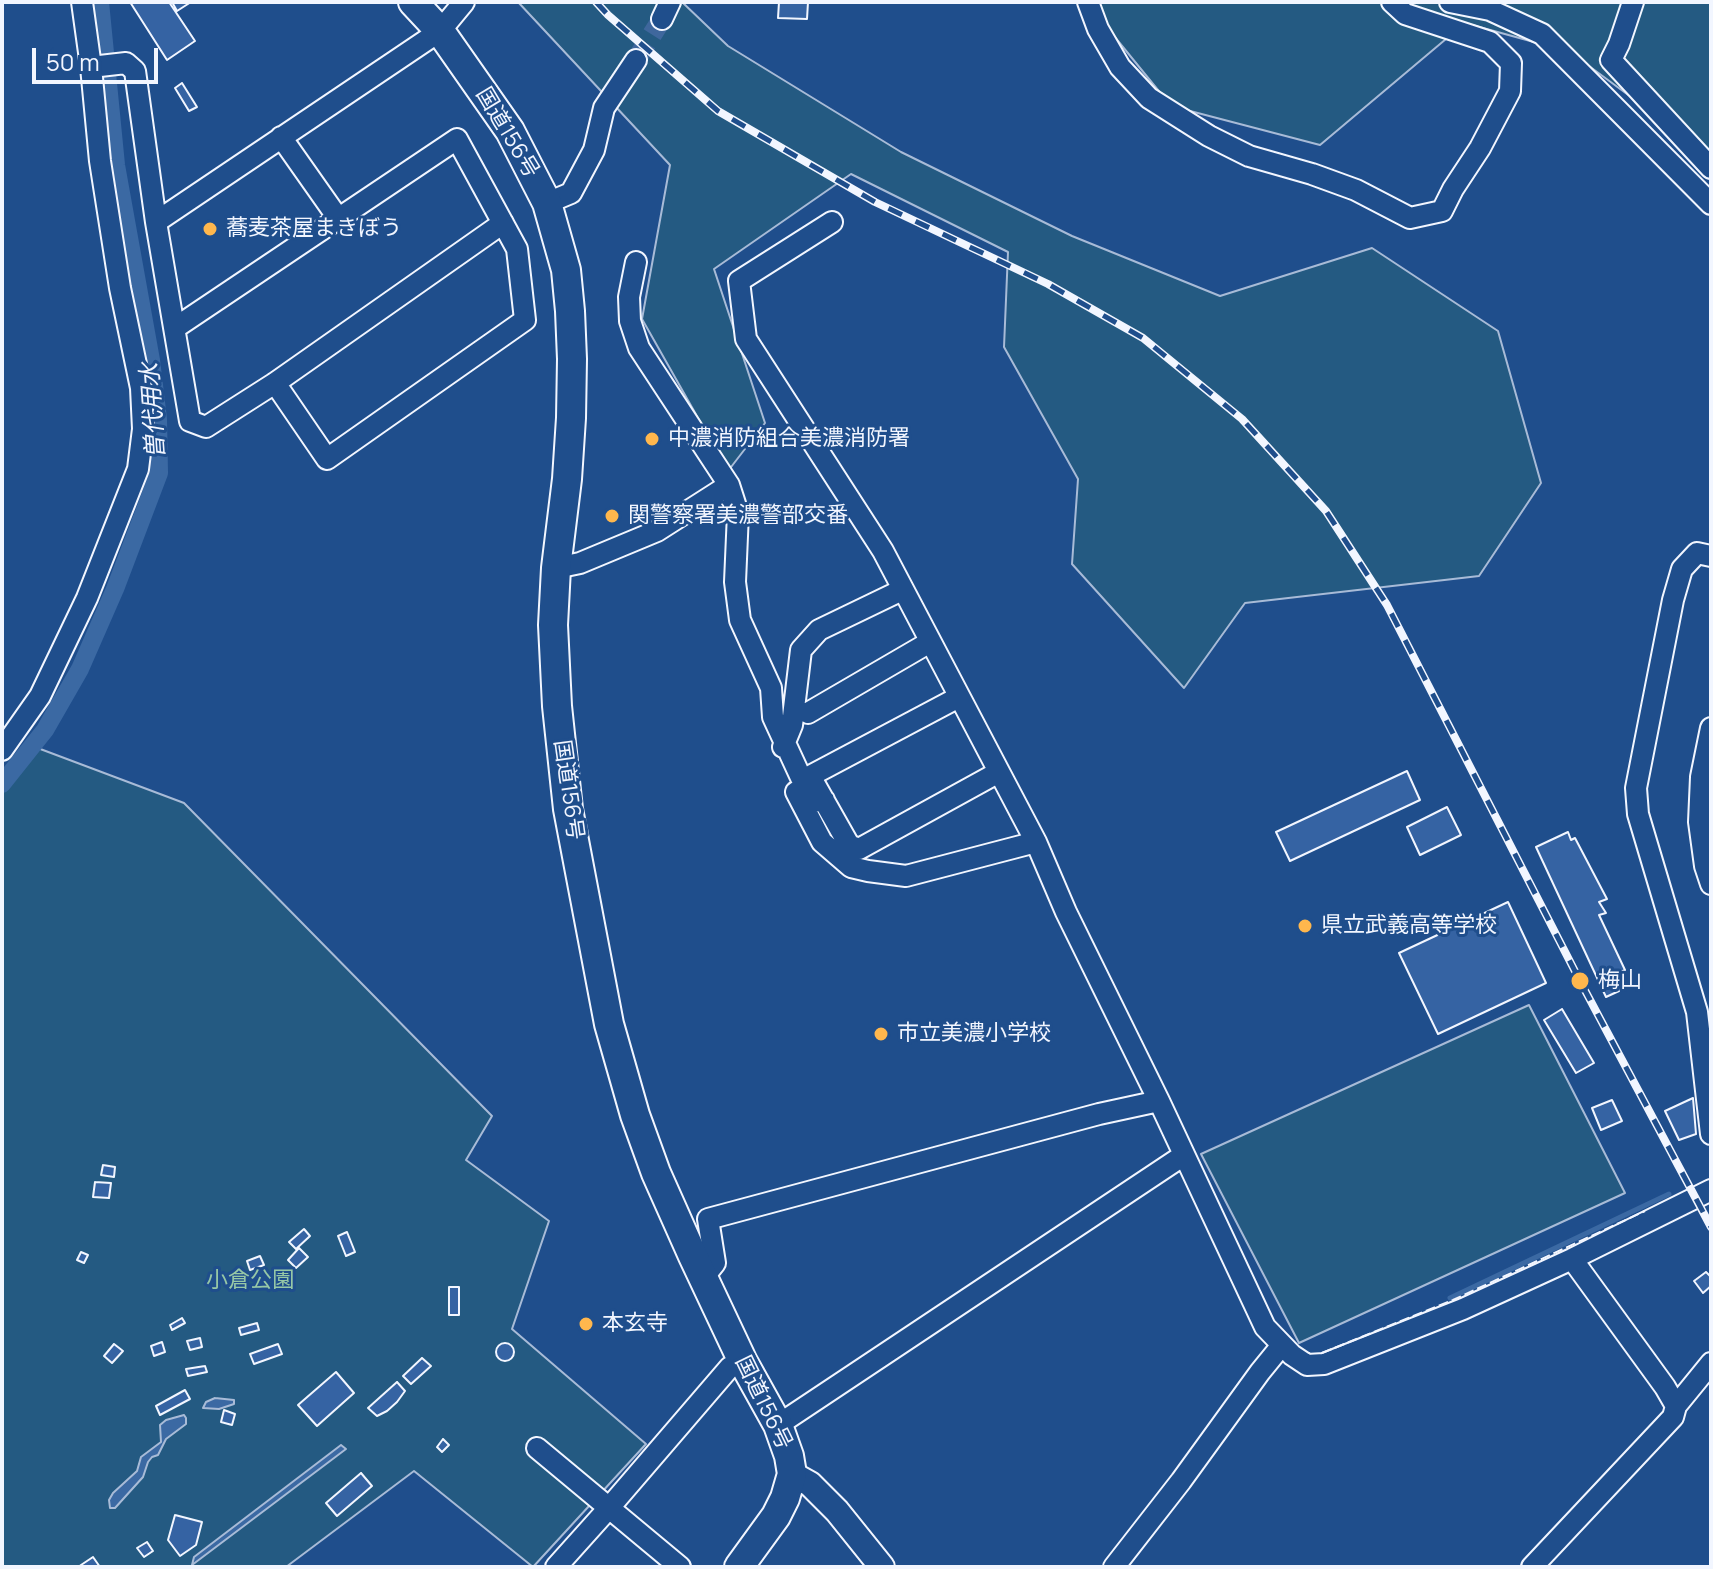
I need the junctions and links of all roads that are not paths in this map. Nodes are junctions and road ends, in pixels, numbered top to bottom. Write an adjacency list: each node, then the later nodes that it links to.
1 (82, 2): 10 (street)
2 (413, 2): 8 (highway, 国道156号)
3 (464, 2): 8 (street)
4 (1088, 2): 5 (street)
5 (1392, 2)
6 (1450, 2): 14 (street)
7 (1633, 2): 12 (street)
8 (440, 31): 11 (street); 13 (highway, 国道156号)
9 (636, 60): 13 (street)
10 (92, 67): 16 (street); 31 (street)
11 (281, 137): 15 (street); 16 (street)
12 (1711, 168)
13 (547, 203): 24 (highway, 国道156号)
14 (1711, 204)
15 (338, 218): 18 (street); 20 (street)
16 (156, 222): 20 (street)
17 (832, 222): 25 (street)
18 (503, 223): 21 (street); 21 (street)
19 (636, 262): 22 (street)
20 (175, 328): 21 (street)
21 (275, 383)
22 (729, 485): 24 (street); 30 (street)
23 (1711, 556): 37 (street)
24 (556, 568): 41 (highway, 国道156号)
25 (902, 590): 26 (street); 30 (street)
26 (930, 642): 27 (street); 28 (street)
27 (959, 697): 32 (street); 33 (street)
28 (808, 713)
29 (1711, 728): 35 (street)
30 (785, 740): 33 (street); 34 (street)
31 (2, 750)
32 (999, 772): 33 (street); 34 (street)
33 (824, 800)
34 (1036, 842): 36 (street)
35 (1711, 884)
36 (1159, 1101): 38 (street); 41 (street)
37 (1711, 1134)
38 (1184, 1155): 42 (street); 46 (street)
39 (1711, 1190): 40 (street)
40 (1572, 1259): 42 (street); 45 (street)
41 (703, 1278): 43 (highway, 国道156号)
42 (1287, 1350): 54 (street)
43 (743, 1362): 46 (highway, 国道156号); 49 (street)
44 (1711, 1363): 45 (street)
45 (1676, 1406): 55 (street)
46 (778, 1425): 48 (highway, 国道156号)
47 (537, 1448): 49 (street)
48 (792, 1474): 52 (highway, 国道156号); 53 (main road)
49 (608, 1509): 50 (street); 51 (street)
50 (556, 1567)
51 (680, 1567)
52 (739, 1567)
53 (882, 1567)
54 (1114, 1567)
55 (1532, 1567)

